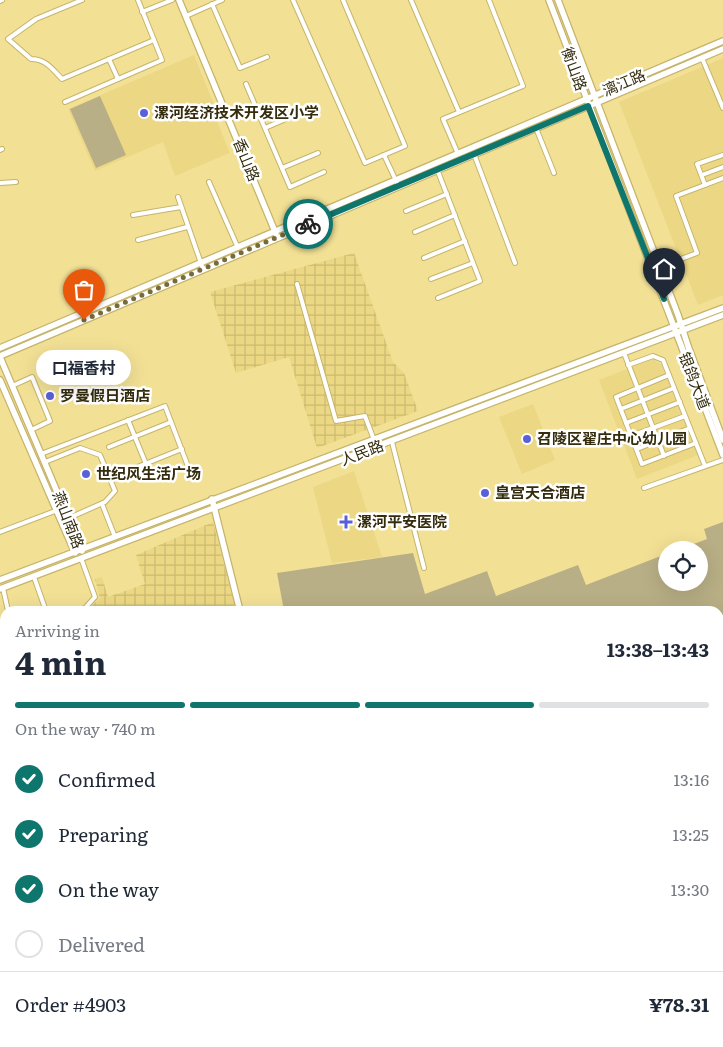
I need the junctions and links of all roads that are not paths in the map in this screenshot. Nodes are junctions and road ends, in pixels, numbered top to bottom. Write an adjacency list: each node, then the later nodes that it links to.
1 (82, 0): 20 (street)
2 (138, 0): 13 (street)
3 (172, 0): 13 (street)
4 (180, 0): 14 (street, 香山路)
5 (222, 0): 12 (street)
6 (293, 0): 38 (street)
7 (343, 0): 38 (street)
8 (411, 0): 31 (street)
9 (488, 0): 31 (street)
10 (549, 0): 24 (street, 衡山路)
11 (558, 0): 23 (street, 衡山路)
12 (212, 4): 14 (street); 18 (street)
13 (142, 12): 15 (street)
14 (186, 16): 32 (street, 香山路)
15 (154, 40): 20 (street); 21 (street)
16 (723, 41): 23 (street, 漓江路)
17 (723, 49): 19 (street, 漓江路)
18 (267, 57)
19 (702, 58): 26 (street, 漓江路); 29 (street)
20 (110, 59): 21 (street)
21 (118, 79): 25 (street)
22 (246, 84): 28 (street)
23 (594, 96): 24 (street, 漓江路); 26 (street, 衡山路)
24 (586, 99): 27 (street, 衡山路); 33 (street, 漓江路)
25 (65, 102)
26 (597, 102): 27 (street, 漓江路); 68 (street, 衡山路)
27 (588, 106): 33 (street, 漓江路); 75 (street, 衡山路)
28 (256, 107): 32 (street); 34 (street)
29 (723, 108)
30 (302, 112): 34 (street)
31 (459, 112): 36 (street)
32 (229, 119): 60 (street, 香山路)
33 (534, 125): 36 (street, 漓江路); 37 (street, 漓江路); 44 (street)
34 (265, 128): 41 (street)
35 (318, 153): 41 (street)
36 (458, 154): 50 (street, 漓江路)
37 (474, 154): 42 (street, 漓江路); 66 (street)
38 (384, 155): 50 (street)
39 (723, 155): 45 (street)
40 (723, 167): 45 (street)
41 (282, 168): 43 (street)
42 (437, 169): 50 (street, 漓江路); 52 (street)
43 (324, 172)
44 (554, 173)
45 (702, 175): 51 (street)
46 (723, 178): 51 (street)
47 (16, 182): 49 (street)
48 (209, 182): 63 (street)
49 (0, 183)
50 (397, 183): 60 (street, 漓江路)
51 (705, 185): 68 (street)
52 (447, 194): 55 (street); 57 (street)
53 (178, 198): 54 (street)
54 (181, 207): 56 (street); 58 (street)
55 (406, 212)
56 (133, 215)
57 (455, 215): 59 (street); 62 (street)
58 (187, 227): 61 (street); 67 (street)
59 (415, 232)
60 (276, 235): 63 (street, 漓江路); 67 (street, 漓江路)
61 (138, 240)
62 (465, 242): 64 (street); 65 (street)
63 (238, 248): 67 (street, 漓江路)
64 (424, 258)
65 (473, 263): 69 (street); 71 (street)
66 (515, 263)
67 (202, 267): 78 (street, 漓江路); 80 (street, 漓江路)
68 (660, 267): 74 (street, 衡山路)
69 (431, 279)
70 (296, 284): 101 (street)
71 (438, 298)
72 (723, 308): 74 (street, 人民路)
73 (723, 315): 76 (street, 人民路)
74 (681, 324): 75 (street, 人民路); 76 (street, 衡山路)
75 (674, 327): 77 (street, 衡山路); 101 (street, 人民路)
76 (683, 331): 77 (street, 人民路); 102 (street, 银鸽大道)
77 (677, 334): 79 (street, 人民路); 110 (street, 银鸽大道)
78 (0, 348)
79 (624, 354): 81 (street); 104 (street, 人民路)
80 (0, 356): 84 (street, 燕山南路)
81 (628, 365): 82 (street); 85 (street)
82 (669, 375): 85 (street); 86 (street)
83 (0, 380): 100 (street, 燕山南路)
84 (12, 386): 97 (street, 燕山南路); 97 (street)
85 (637, 388): 87 (street); 89 (street)
86 (674, 388): 87 (street); 88 (street)
87 (642, 401): 89 (street); 90 (street)
88 (680, 402): 90 (street); 91 (street)
89 (621, 409): 94 (street)
90 (648, 415): 94 (street); 95 (street)
91 (685, 416): 95 (street); 96 (street)
92 (128, 420): 93 (street); 99 (street); 109 (street)
93 (172, 422): 99 (street); 107 (street)
94 (626, 423): 98 (street)
95 (653, 428): 98 (street); 103 (street)
96 (690, 428): 103 (street); 105 (street)
97 (32, 432): 100 (street); 109 (street, 燕山南路)
98 (631, 436): 108 (street)
99 (135, 437): 106 (street); 114 (street)
100 (25, 438): 122 (street, 燕山南路)
101 (374, 440): 119 (street, 人民路)
102 (723, 440)
103 (658, 441): 108 (street); 111 (street)
104 (392, 442): 121 (street, 人民路); 129 (street)
105 (696, 443): 111 (street); 115 (street)
106 (109, 448)
107 (182, 449): 114 (street); 116 (street)
108 (636, 449): 111 (street)
109 (41, 454): 113 (street, 燕山南路)
110 (723, 455)
111 (664, 456)
112 (723, 460): 115 (street)
113 (44, 462): 120 (street); 123 (street, 燕山南路)
114 (146, 464): 117 (street)
115 (705, 466): 118 (street)
116 (189, 469)
117 (125, 472)
118 (644, 488)
119 (212, 499): 121 (street); 125 (street, 人民路)
120 (102, 504): 123 (street); 125 (street)
121 (214, 509): 128 (street, 人民路); 136 (street)
122 (56, 511): 124 (street); 127 (street, 燕山南路)
123 (69, 518): 126 (street, 燕山南路)
124 (0, 532)
125 (115, 537): 126 (street, 人民路)
126 (82, 549): 127 (street, 人民路); 128 (street, 燕山南路)
127 (74, 552): 128 (street, 燕山南路); 131 (street, 人民路)
128 (81, 558): 130 (street, 人民路); 135 (street)
129 (424, 568)
130 (34, 577): 132 (street, 人民路); 134 (street)
131 (0, 580)
132 (2, 589): 133 (street)
133 (7, 606)
134 (44, 606)
135 (87, 606)
136 (239, 606)

